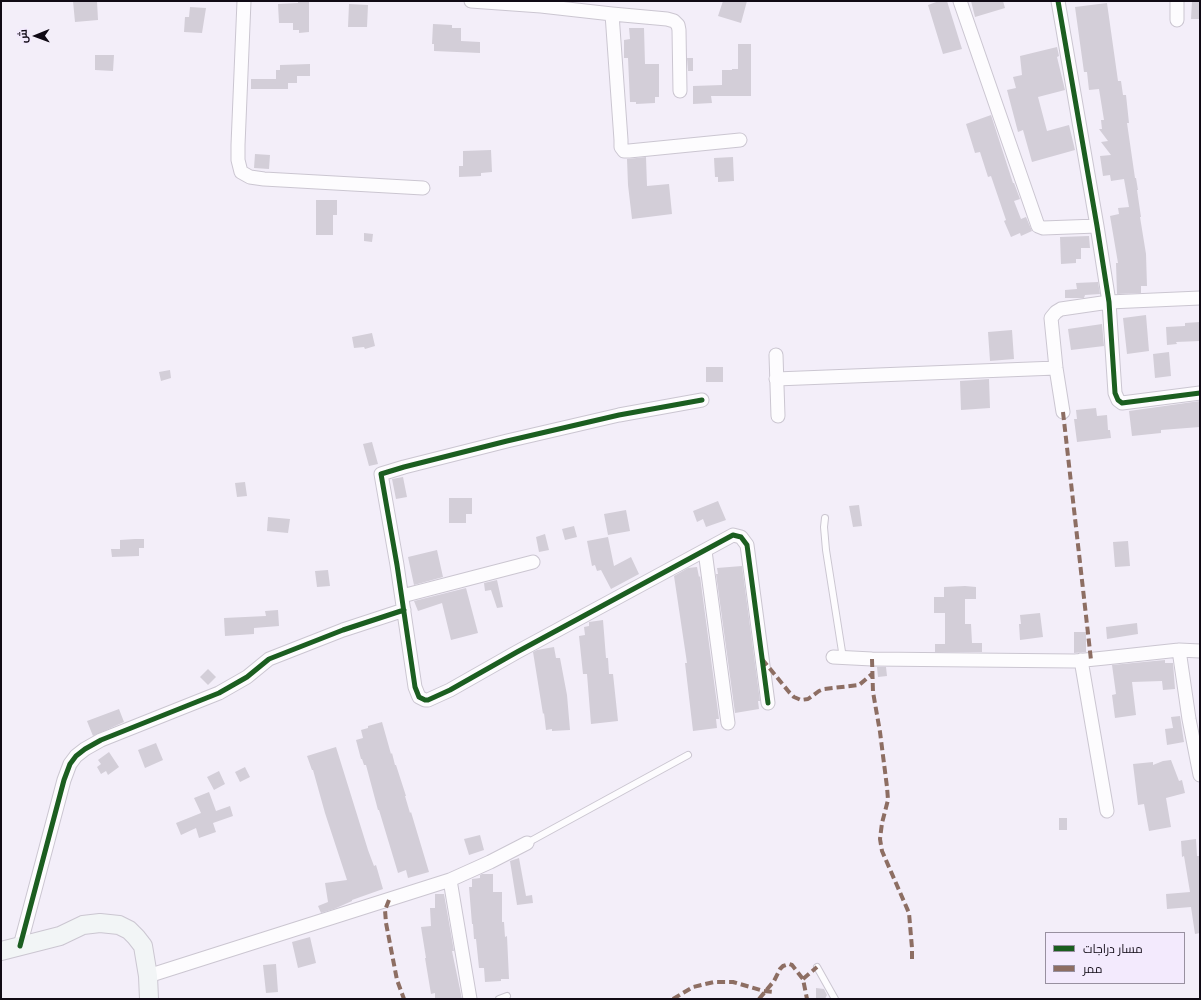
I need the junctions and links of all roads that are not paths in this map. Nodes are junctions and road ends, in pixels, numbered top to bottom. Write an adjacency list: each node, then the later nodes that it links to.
1 (244, 1): 10 (street)
2 (471, 1): 6 (street)
3 (960, 1): 11 (street)
4 (1058, 1): 11 (street)
5 (1177, 1): 7 (street)
6 (612, 14): 8 (street); 9 (street)
7 (1177, 20)
8 (680, 92)
9 (740, 140)
10 (423, 188)
11 (1097, 226): 13 (street)
12 (1200, 298): 13 (street)
13 (1109, 302): 15 (street); 17 (street)
14 (776, 355): 16 (street)
15 (1056, 368): 16 (street); 19 (street)
16 (776, 379): 20 (street)
17 (1200, 393)
18 (702, 400): 24 (street)
19 (1063, 412)
20 (778, 416)
21 (825, 518): 28 (lane)
22 (705, 551): 25 (street); 30 (street); 32 (street)
23 (533, 562): 24 (street)
24 (402, 596): 25 (street)
25 (404, 610): 38 (street)
26 (1179, 650): 27 (street); 29 (street); 31 (street)
27 (1200, 651)
28 (838, 657): 29 (street)
29 (1081, 660): 35 (street)
30 (768, 703)
31 (1194, 718): 34 (street)
32 (728, 723)
33 (688, 755): 36 (lane)
34 (1200, 775)
35 (1107, 811)
36 (527, 843): 37 (street)
37 (450, 880): 41 (street); 44 (street)
38 (20, 946): 39 (main road); 41 (main road)
39 (1, 951)
40 (817, 967): 46 (lane)
41 (148, 976): 43 (main road)
42 (507, 996): 45 (lane)
43 (149, 999)
44 (470, 999)
45 (499, 999)
46 (835, 999)

